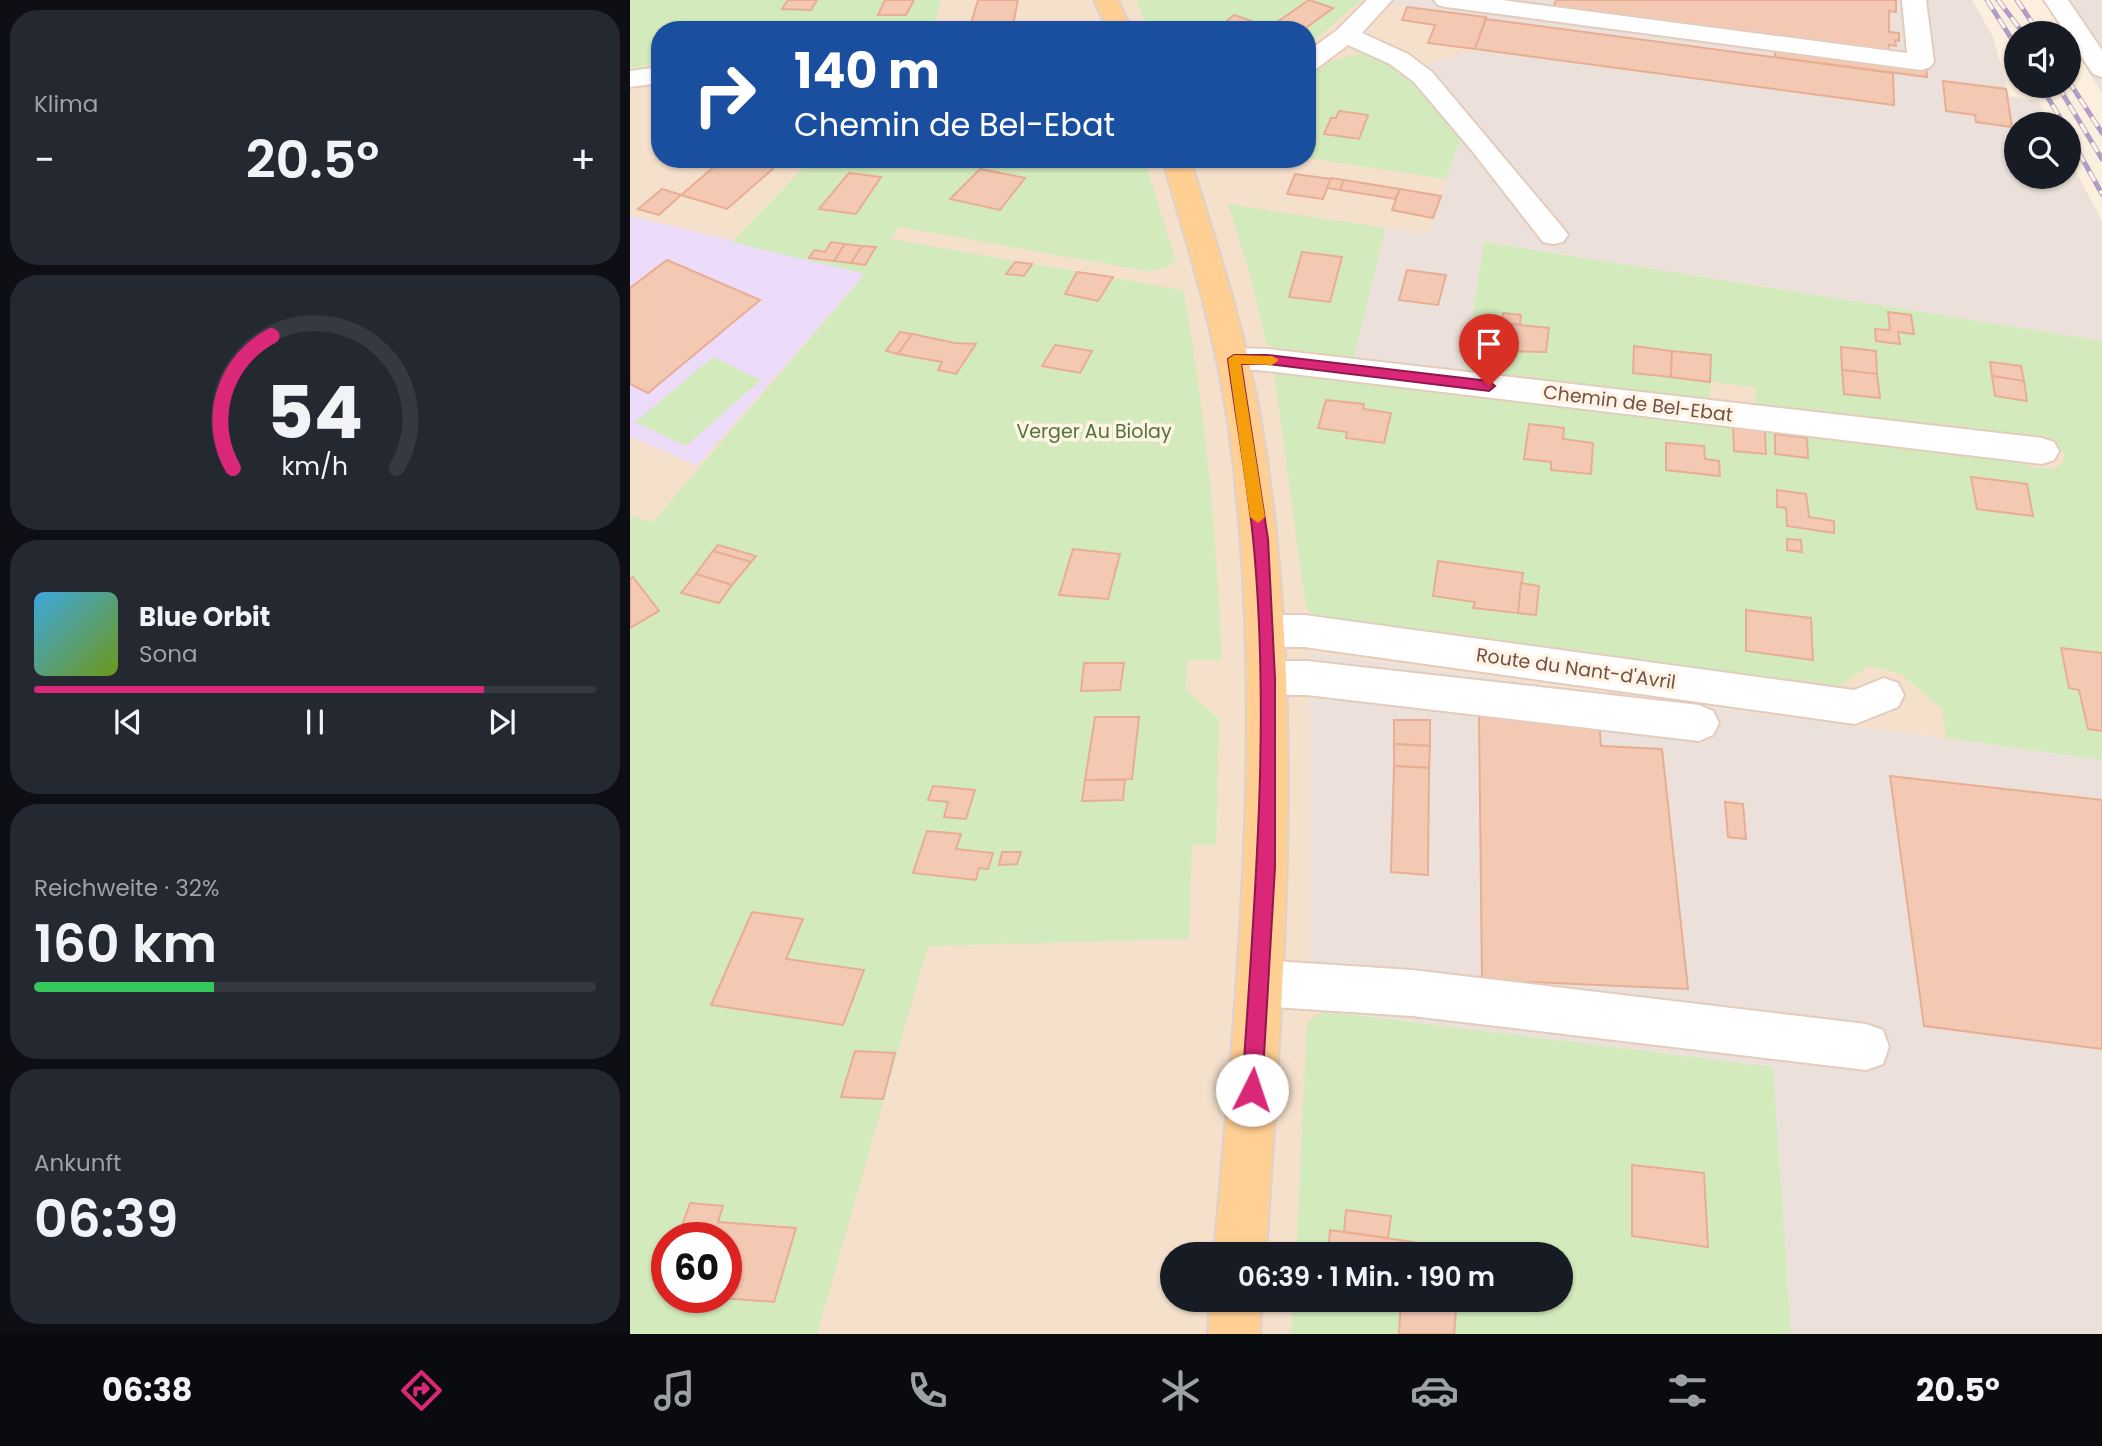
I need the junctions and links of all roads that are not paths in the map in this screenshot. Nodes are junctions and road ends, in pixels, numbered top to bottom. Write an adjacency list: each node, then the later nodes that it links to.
1 (1107, 0): 6 (main road)
2 (1380, 0): 7 (street)
3 (1446, 0): 4 (street)
4 (1914, 0)
5 (2056, 0): 9 (street)
6 (1116, 21)
7 (1346, 34): 8 (street); 13 (street)
8 (1316, 57)
9 (2102, 69)
10 (651, 76): 11 (street)
11 (630, 79)
12 (1179, 168): 14 (main road)
13 (1553, 236)
14 (1234, 359): 15 (street, Chemin de Bel-Ebat); 16 (main road)
15 (2042, 451)
16 (1265, 631): 17 (main road); 18 (street, Route du Nant-d'Avril)
17 (1267, 678): 19 (street); 20 (main road)
18 (1884, 695)
19 (1699, 723)
20 (1259, 983): 21 (street); 22 (main road)
21 (1866, 1047)
22 (1241, 1242)
23 (1235, 1312): 24 (main road)
24 (1234, 1334)

